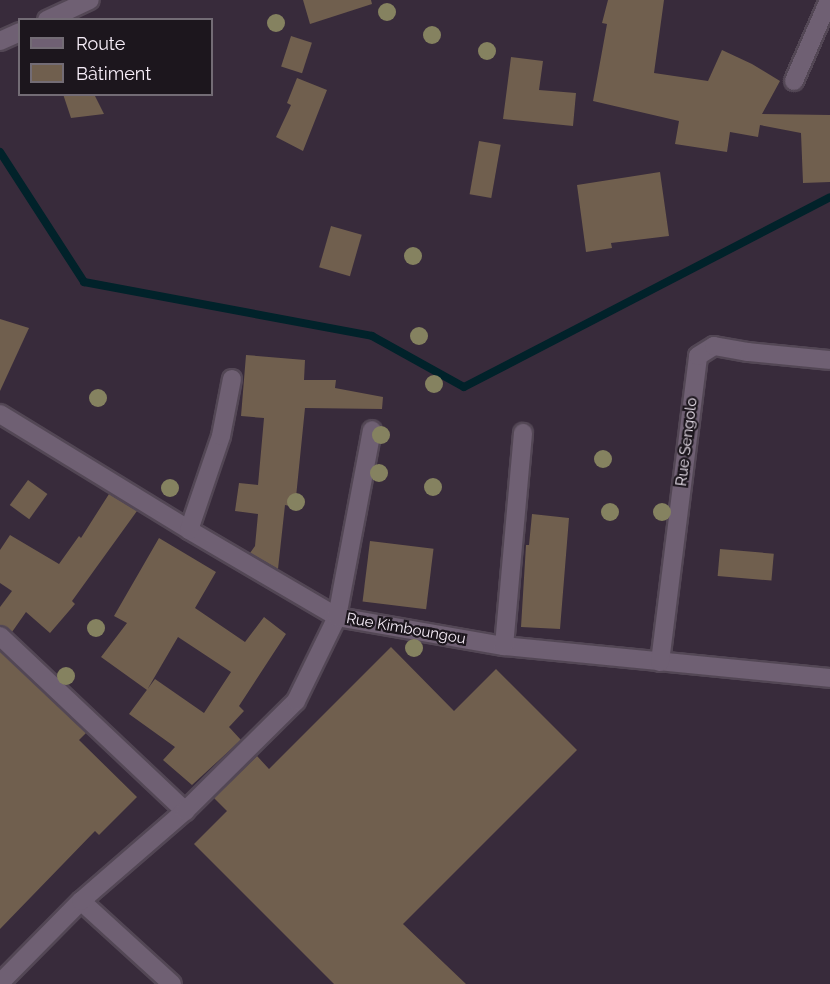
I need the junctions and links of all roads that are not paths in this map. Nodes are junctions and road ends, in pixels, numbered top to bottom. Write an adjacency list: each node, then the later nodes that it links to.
1 (90, 0): 3 (street)
2 (829, 0): 6 (street)
3 (51, 18)
4 (18, 33): 5 (street)
5 (0, 41)
6 (794, 81)
7 (830, 360): 16 (street, Rue Sengolo)
8 (232, 379): 12 (street)
9 (0, 414): 12 (street, Rue Kimboungou)
10 (372, 430): 13 (street)
11 (523, 434): 15 (street)
12 (189, 530): 13 (street, Rue Kimboungou)
13 (337, 617): 15 (street, Rue Kimboungou); 18 (street)
14 (0, 636): 18 (street)
15 (504, 646): 16 (street, Rue Kimboungou)
16 (660, 662): 17 (street, Rue Kimboungou)
17 (830, 678)
18 (185, 811): 19 (street)
19 (81, 901): 20 (street); 21 (street)
20 (0, 983)
21 (171, 984)

